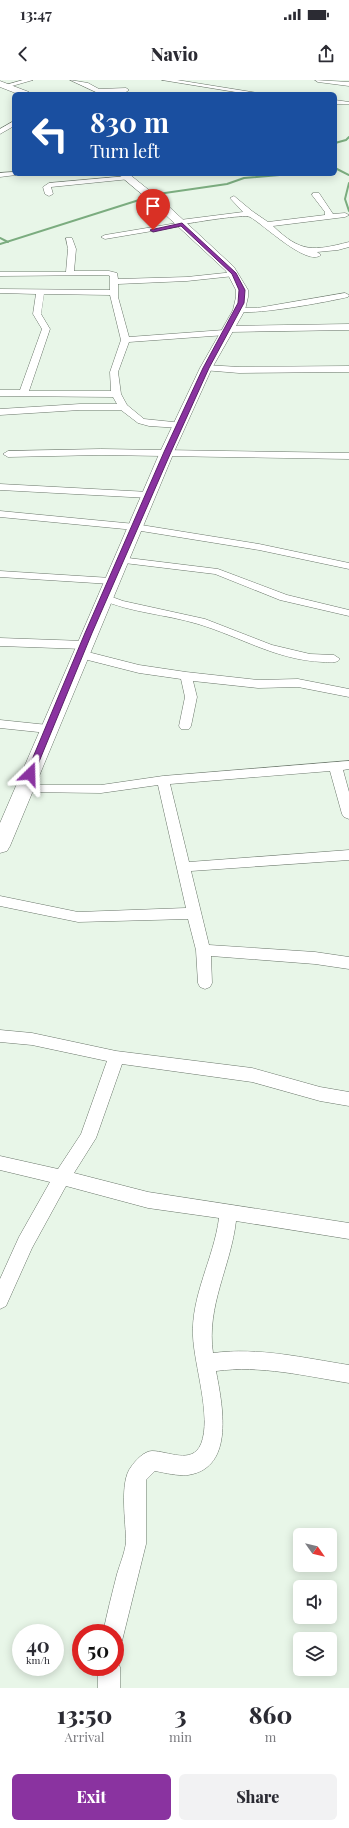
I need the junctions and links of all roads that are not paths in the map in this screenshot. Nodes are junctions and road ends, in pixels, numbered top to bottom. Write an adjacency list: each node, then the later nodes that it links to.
1 (30, 80): 7 (street)
2 (73, 80): 9 (street)
3 (165, 80): 8 (street)
4 (213, 80): 8 (street)
5 (318, 80): 6 (street)
6 (349, 84)
7 (2, 85): 11 (main road)
8 (204, 85): 10 (street); 12 (street)
9 (126, 90)
10 (191, 91)
11 (21, 92)
12 (248, 92)
13 (337, 102): 14 (street)
14 (347, 103)
15 (12, 124): 16 (street)
16 (0, 132)
17 (12, 174): 18 (street)
18 (0, 175)
19 (125, 176): 20 (street); 26 (main road)
20 (49, 194)
21 (316, 195): 25 (street)
22 (234, 198): 23 (street)
23 (249, 213): 26 (street); 27 (street)
24 (345, 215): 25 (street)
25 (329, 217): 27 (street)
26 (181, 223): 28 (street); 35 (main road)
27 (267, 224): 31 (street)
28 (105, 237)
29 (69, 240): 33 (street)
30 (349, 244): 31 (street)
31 (303, 251): 32 (street)
32 (317, 255)
33 (70, 273): 34 (street); 36 (street)
34 (0, 274)
35 (234, 274): 36 (street); 41 (main road)
36 (114, 282): 39 (street)
37 (0, 291): 38 (street)
38 (40, 292): 39 (street); 48 (street)
39 (114, 293): 44 (street)
40 (345, 295): 41 (street)
41 (239, 310): 43 (main road)
42 (349, 327): 43 (street)
43 (227, 331): 44 (street); 45 (main road)
44 (125, 340): 49 (street)
45 (206, 368): 46 (street); 52 (main road)
46 (349, 370)
47 (0, 393): 48 (street)
48 (24, 393): 49 (street)
49 (116, 394): 50 (street)
50 (124, 407): 51 (street); 52 (street)
51 (0, 412)
52 (180, 425): 53 (main road)
53 (167, 452): 54 (street); 55 (street); 57 (main road)
54 (8, 454)
55 (349, 456)
56 (0, 487): 57 (street)
57 (149, 495): 59 (main road)
58 (0, 514): 59 (street)
59 (135, 527): 60 (main road); 61 (street)
60 (120, 560): 63 (main road); 65 (street)
61 (349, 566)
62 (0, 574): 63 (street)
63 (111, 581): 64 (main road)
64 (104, 597): 67 (main road); 68 (street)
65 (349, 613)
66 (0, 642): 67 (street)
67 (82, 649): 69 (street); 73 (main road)
68 (334, 659)
69 (186, 676): 70 (street); 72 (street)
70 (349, 693)
71 (0, 724): 73 (street)
72 (185, 726)
73 (48, 729): 77 (main road)
74 (349, 765): 75 (street)
75 (334, 766): 76 (street); 78 (street)
76 (163, 780): 77 (street); 82 (street)
77 (24, 788): 79 (main road)
78 (349, 814)
79 (5, 819): 80 (main road)
80 (0, 846)
81 (349, 855): 82 (street)
82 (184, 867): 84 (street)
83 (0, 901): 84 (street)
84 (194, 913): 85 (street)
85 (203, 950): 86 (street); 87 (street)
86 (349, 963)
87 (205, 983)
88 (0, 1036): 89 (street)
89 (116, 1057): 90 (street); 92 (street)
90 (349, 1099)
91 (0, 1163): 92 (street)
92 (62, 1177): 93 (street); 95 (street)
93 (228, 1212): 94 (street); 96 (street)
94 (349, 1231)
95 (0, 1300)
96 (205, 1363): 97 (street); 98 (street)
97 (349, 1374)
98 (116, 1624)
99 (109, 1676): 100 (street)
100 (109, 1688)

